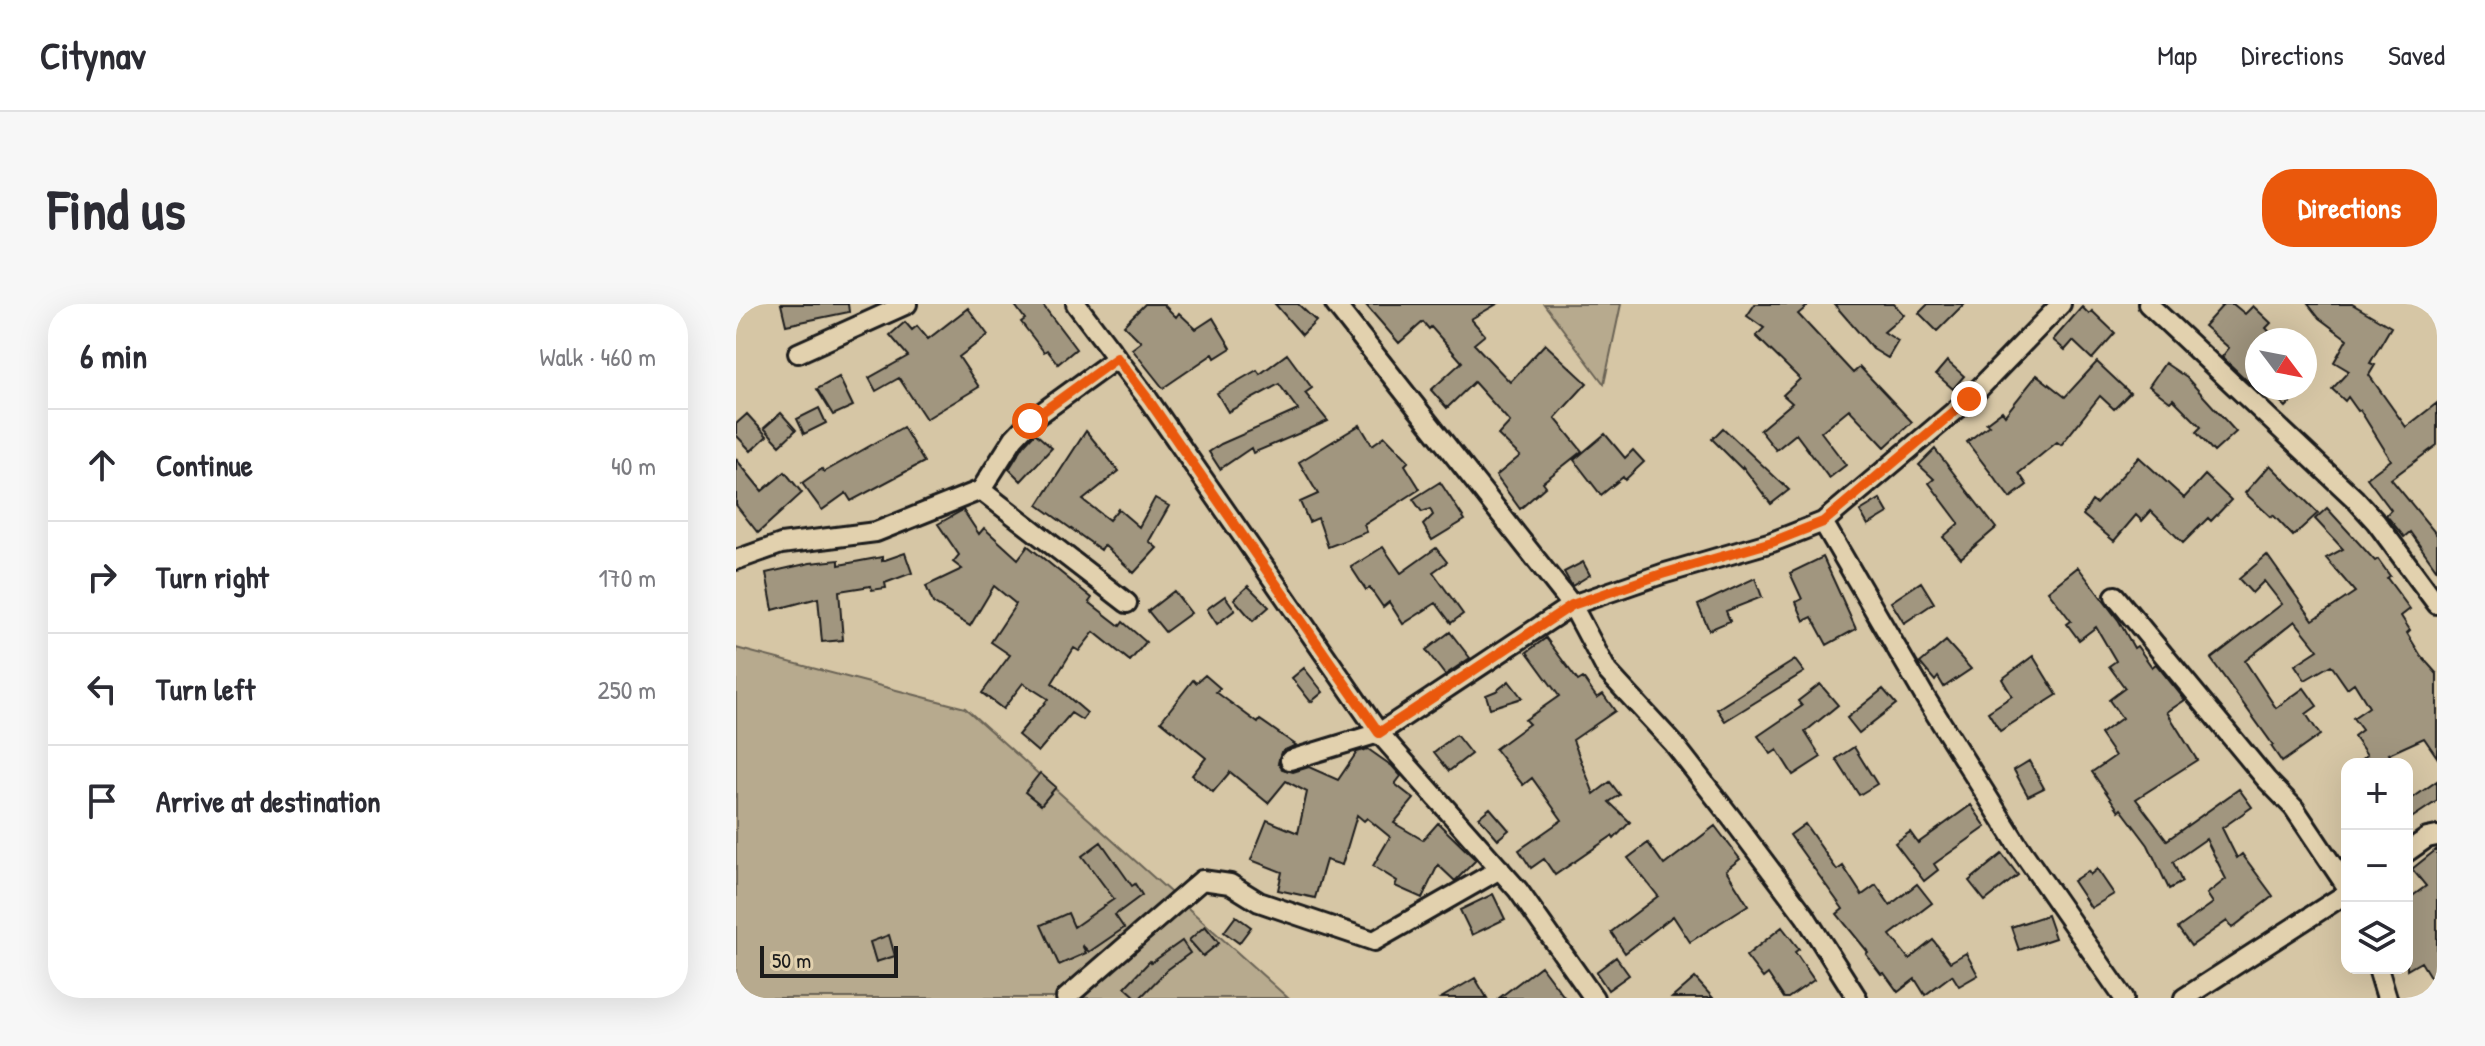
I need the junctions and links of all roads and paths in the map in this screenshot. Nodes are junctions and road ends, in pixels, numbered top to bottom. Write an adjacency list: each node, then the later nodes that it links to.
1 (907, 304): 6 (street)
2 (1076, 304): 7 (street)
3 (1335, 304): 14 (street)
4 (2061, 304): 9 (street)
5 (2148, 304): 13 (street)
6 (798, 353)
7 (1117, 358): 8 (street); 15 (street)
8 (981, 490): 10 (street); 12 (street)
9 (1823, 522): 14 (street); 26 (street)
10 (736, 560)
11 (2115, 596): 20 (street)
12 (1127, 603)
13 (2437, 604)
14 (1572, 605): 15 (street); 25 (street)
15 (1379, 733): 16 (street); 19 (street)
16 (1290, 760)
17 (2437, 836): 18 (street)
18 (2413, 848)
19 (1500, 869): 23 (street); 24 (street)
20 (2341, 881)
21 (2341, 894): 27 (street)
22 (2380, 974): 28 (street)
23 (1066, 998)
24 (1594, 998)
25 (1857, 998)
26 (2124, 998)
27 (2184, 998)
28 (2387, 998)

